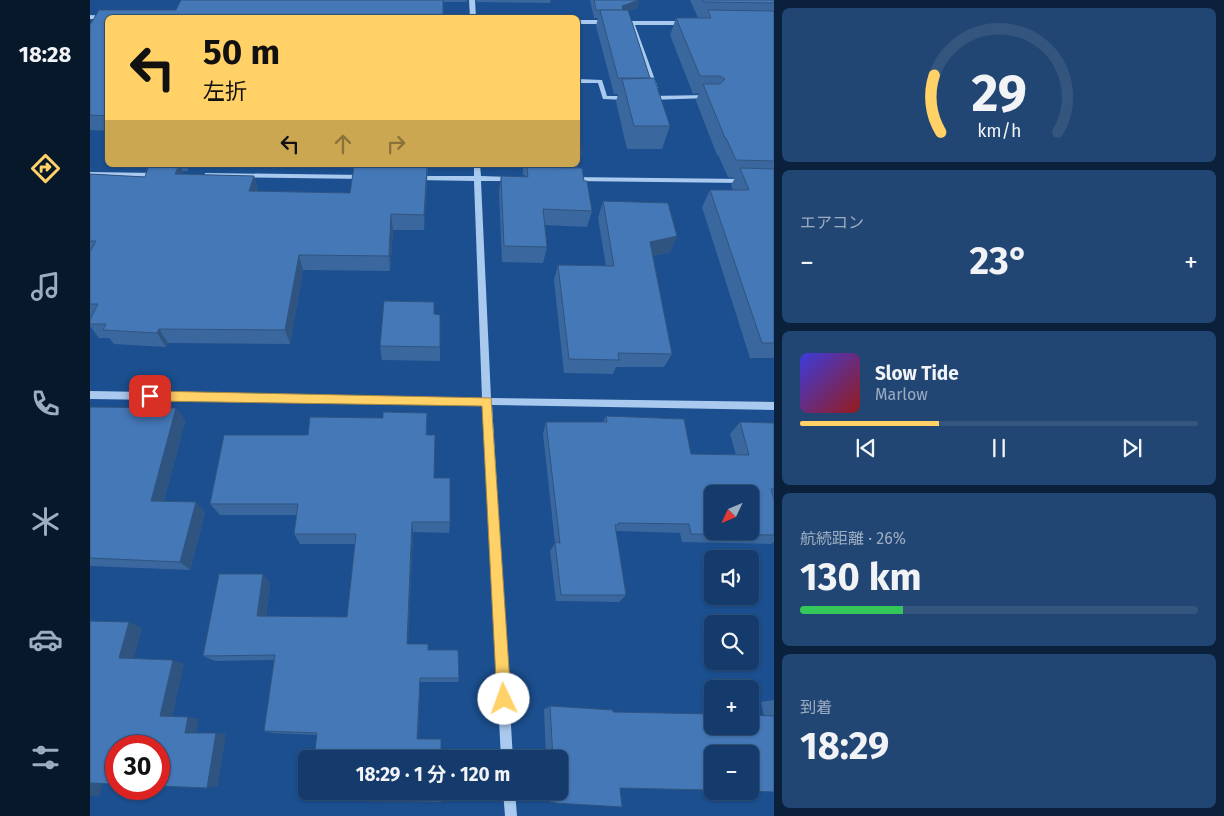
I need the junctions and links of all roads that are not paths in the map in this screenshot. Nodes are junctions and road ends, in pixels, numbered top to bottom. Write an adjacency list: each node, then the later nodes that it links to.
1 (472, 0): 2 (street)
2 (473, 15)
3 (90, 17): 4 (street)
4 (105, 18)
5 (580, 22): 6 (street)
6 (632, 23): 7 (street); 12 (street)
7 (690, 23)
8 (580, 81): 10 (street)
9 (713, 97): 12 (street)
10 (632, 98)
11 (641, 98): 12 (street)
12 (659, 98)
13 (477, 167): 19 (street)
14 (90, 174): 15 (street)
15 (160, 175)
16 (199, 175): 17 (street)
17 (368, 177)
18 (408, 178): 19 (street)
19 (478, 178): 20 (street); 24 (street)
20 (517, 179)
21 (566, 179): 22 (street)
22 (754, 182)
23 (90, 395): 24 (street)
24 (487, 402): 25 (street); 26 (street)
25 (774, 406)
26 (506, 750)
27 (509, 800): 28 (street)
28 (510, 816)

